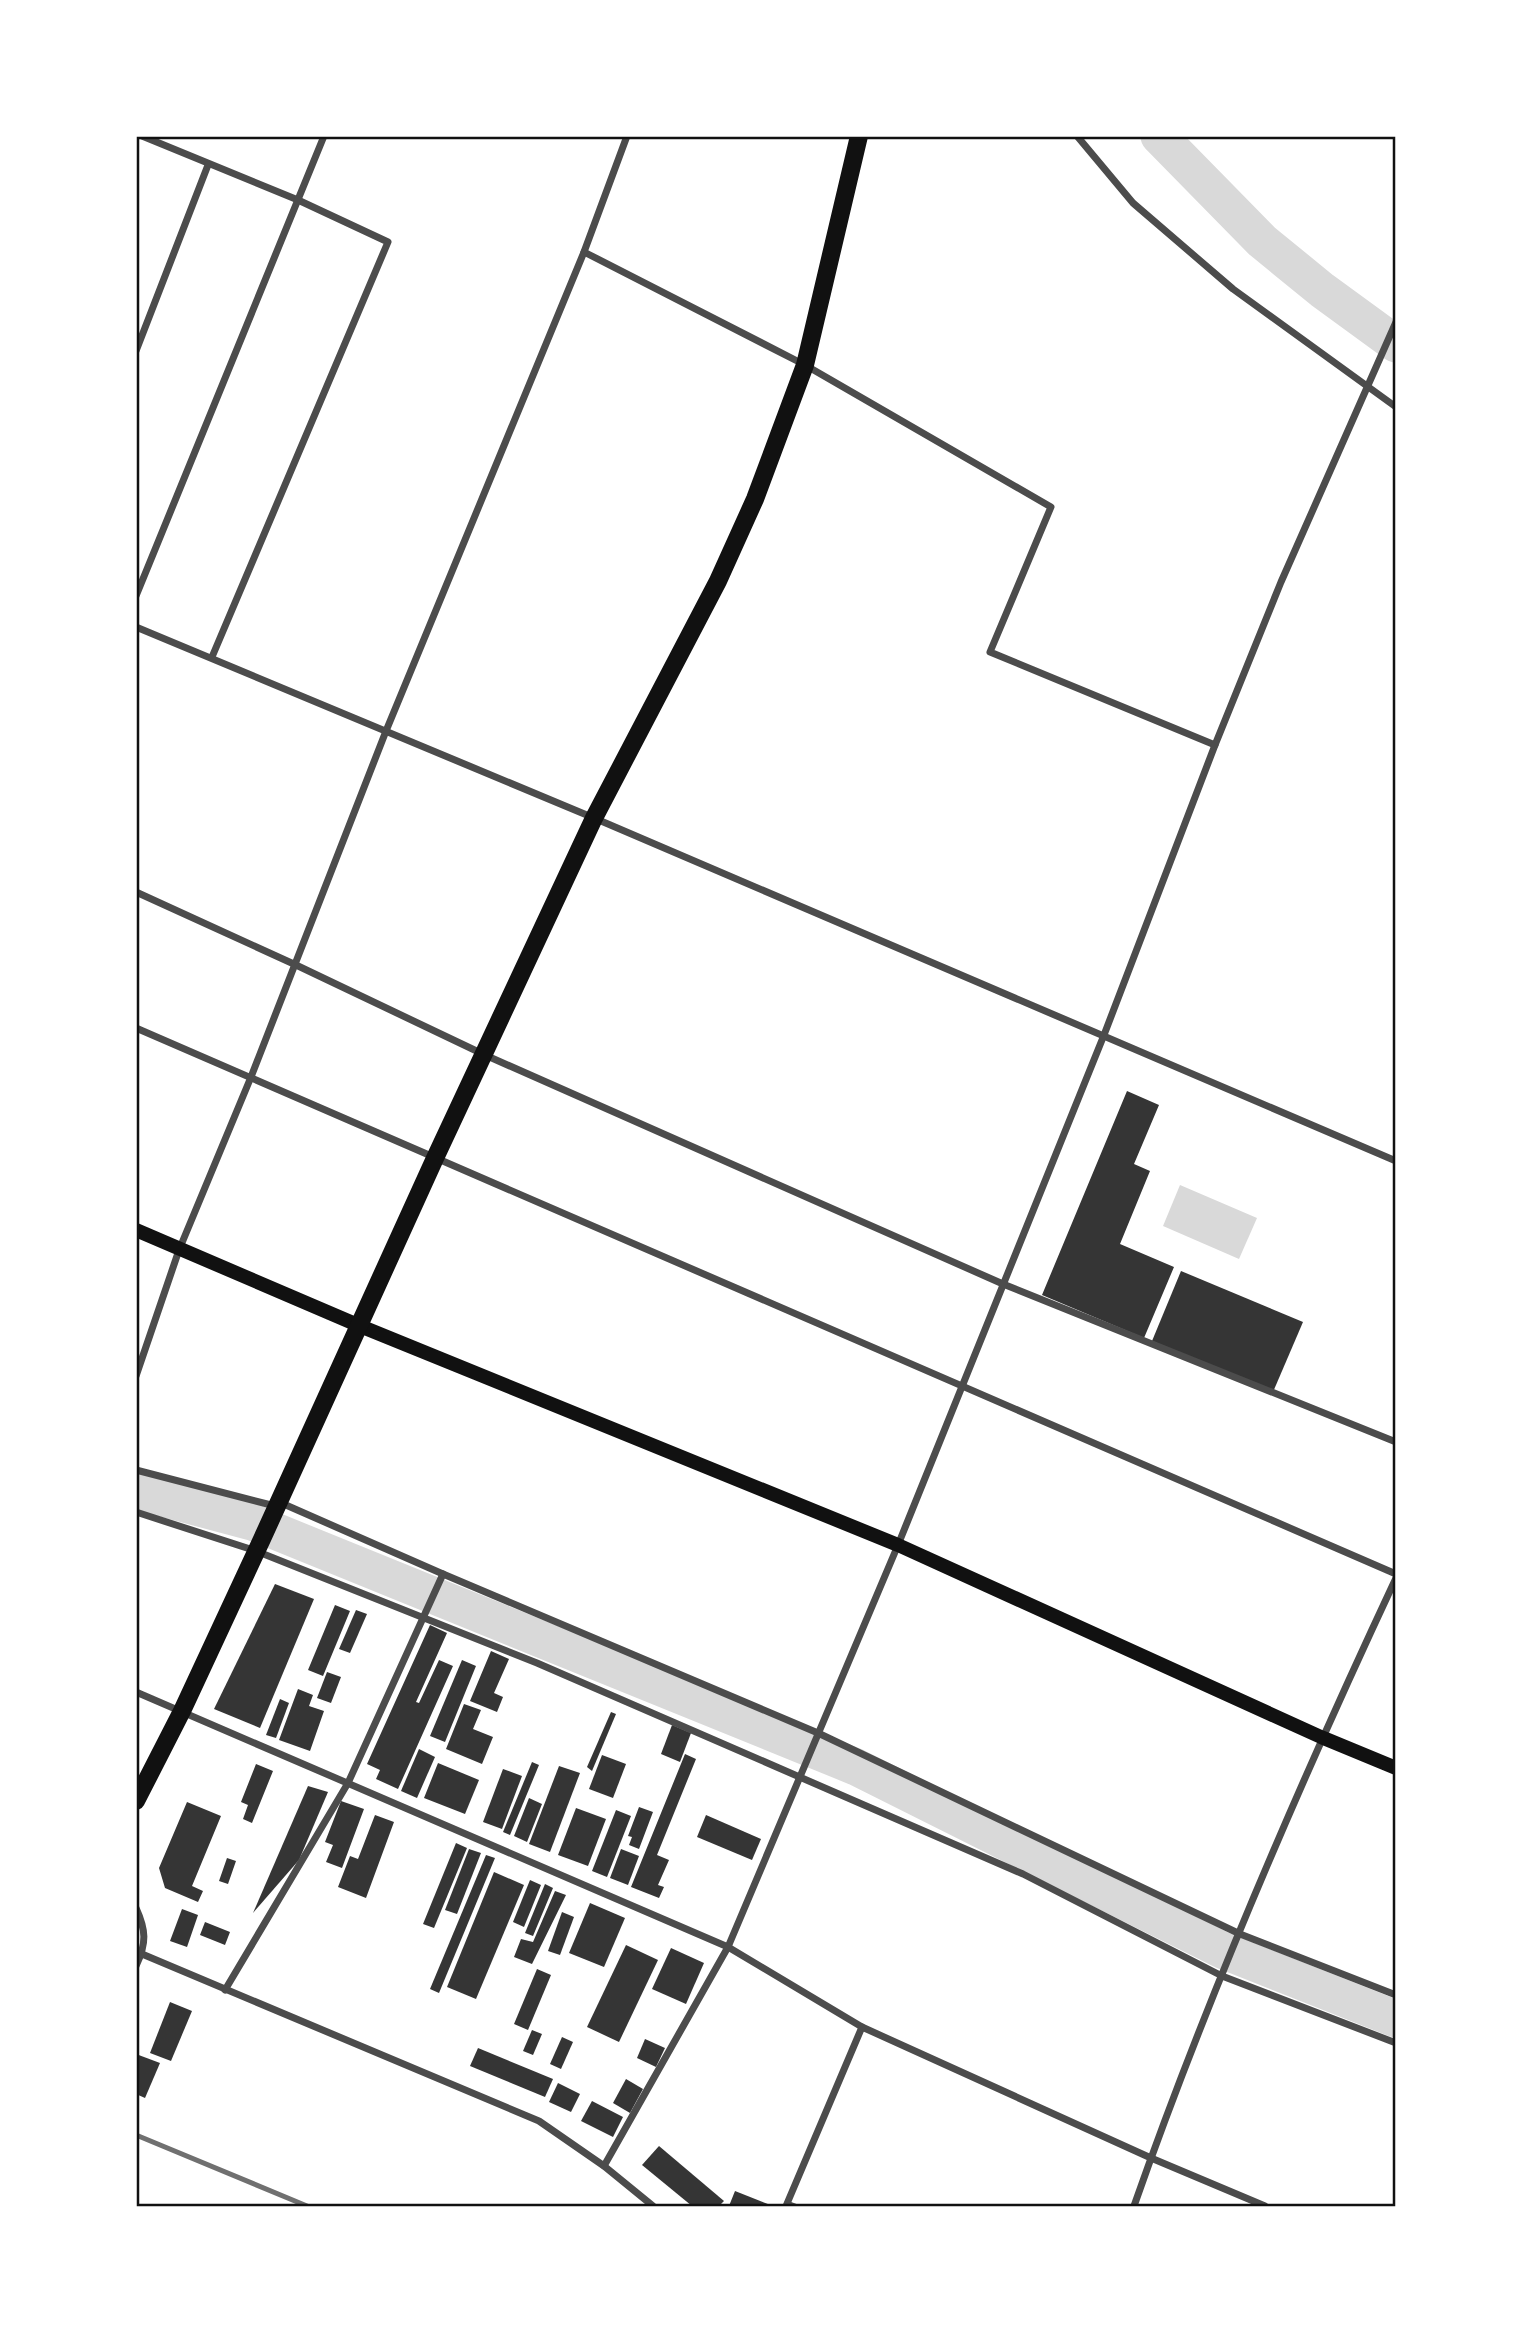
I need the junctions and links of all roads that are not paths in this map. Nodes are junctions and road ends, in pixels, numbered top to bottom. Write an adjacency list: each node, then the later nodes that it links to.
1 (142, 136): 6 (street)
2 (324, 136): 7 (street)
3 (627, 136): 8 (street)
4 (859, 136): 11 (main road)
5 (1077, 136): 12 (street)
6 (208, 165): 7 (street); 10 (street)
7 (298, 200): 14 (street); 16 (street)
8 (584, 252): 11 (street); 17 (street)
9 (1395, 322): 12 (street)
10 (136, 351)
11 (804, 365): 18 (street); 19 (main road)
12 (1367, 387): 13 (street); 18 (street)
13 (1395, 407)
14 (136, 596)
15 (136, 627): 16 (street)
16 (212, 657): 17 (street)
17 (386, 731): 19 (street); 21 (street)
18 (1215, 745): 23 (street)
19 (594, 818): 23 (street); 24 (main road)
20 (136, 892): 21 (street)
21 (296, 965): 24 (street); 25 (street)
22 (136, 1028): 25 (street)
23 (1104, 1035): 27 (street); 30 (street)
24 (485, 1055): 26 (main road); 30 (street)
25 (251, 1077): 26 (street); 29 (street)
26 (436, 1156): 31 (main road); 33 (street)
27 (1395, 1161)
28 (136, 1230): 29 (main road)
29 (179, 1250): 31 (main road); 32 (street)
30 (1003, 1284): 33 (street); 34 (street)
31 (360, 1326): 36 (main road); 39 (main road)
32 (136, 1376)
33 (962, 1385): 39 (street); 41 (street)
34 (1395, 1442)
35 (136, 1470): 36 (street)
36 (276, 1507): 38 (main road); 40 (street)
37 (136, 1512): 38 (street)
38 (259, 1545): 42 (street); 44 (main road)
39 (898, 1545): 45 (street); 46 (main road)
40 (443, 1574): 42 (street); 45 (street)
41 (1395, 1576): 46 (street)
42 (424, 1616): 48 (street); 49 (street)
43 (136, 1692): 44 (street)
44 (182, 1711): 49 (street); 50 (main road)
45 (818, 1733): 48 (street); 52 (street)
46 (1321, 1737): 47 (main road); 52 (street)
47 (1395, 1768)
48 (801, 1777): 53 (street); 56 (street)
49 (348, 1783): 53 (street); 57 (street)
50 (136, 1801)
51 (136, 1908): 54 (street)
52 (1240, 1934): 56 (street); 58 (street)
53 (728, 1947): 59 (street); 62 (street)
54 (142, 1955): 55 (street); 57 (street)
55 (136, 1966)
56 (1222, 1976): 60 (street); 61 (street)
57 (225, 1990): 62 (street)
58 (1395, 1995)
59 (862, 2027): 61 (street); 63 (street)
60 (1395, 2043)
61 (1151, 2158): 65 (street); 66 (street)
62 (604, 2166): 64 (street)
63 (789, 2206)
64 (653, 2207)
65 (1134, 2207)
66 (1265, 2207)

